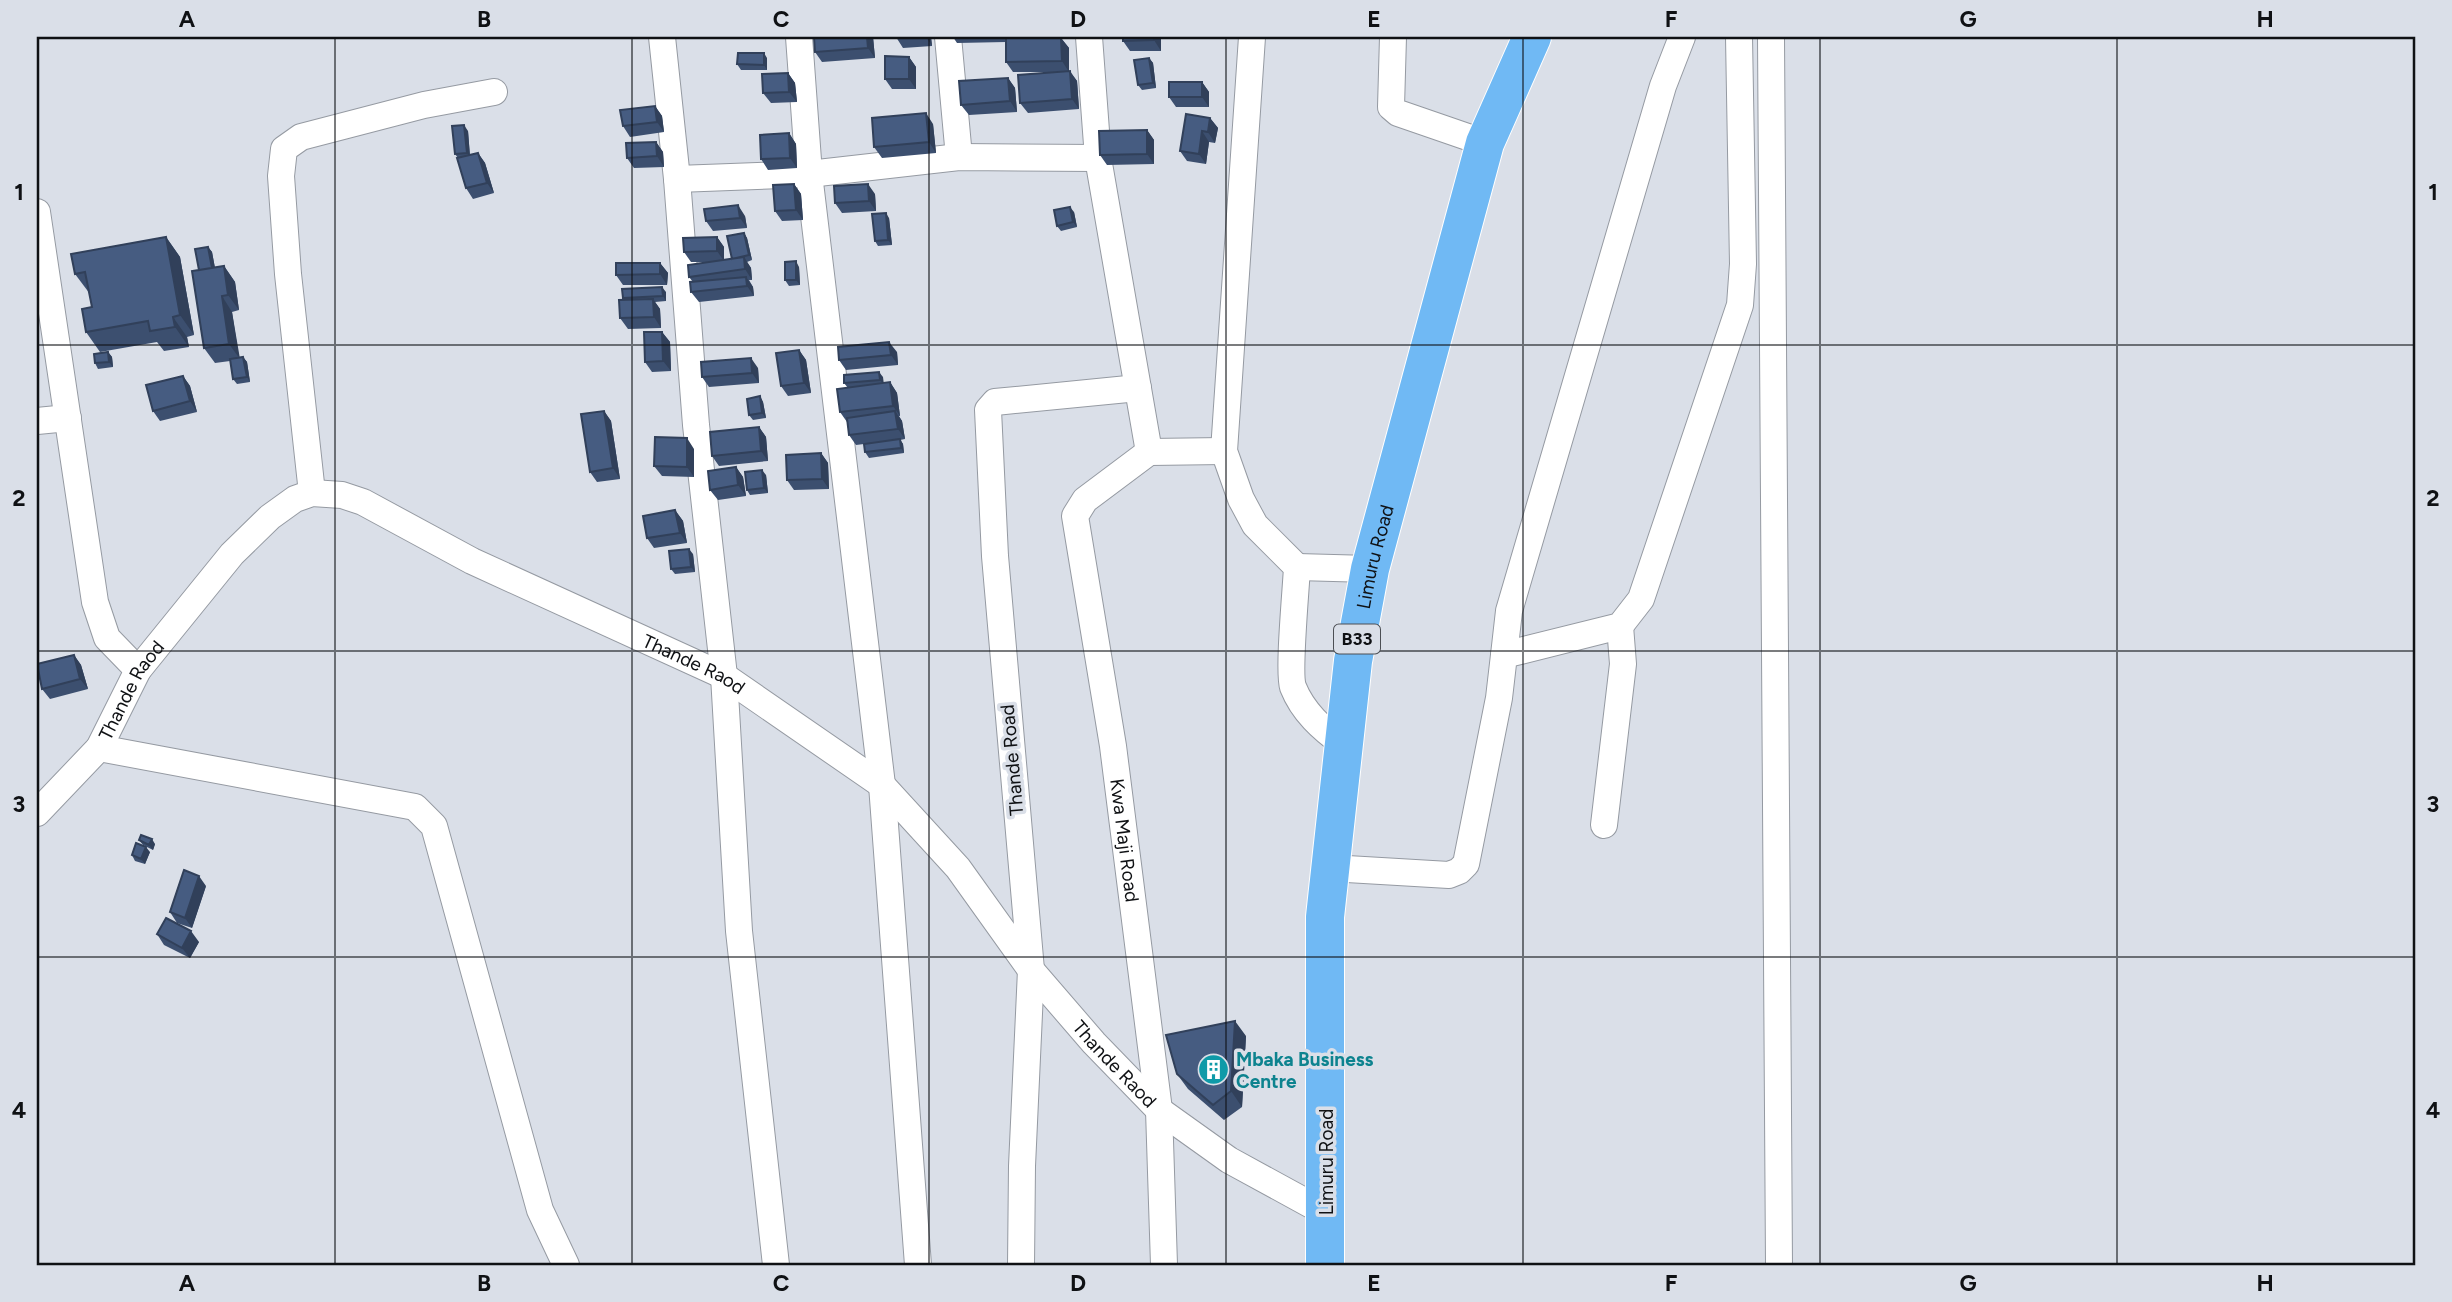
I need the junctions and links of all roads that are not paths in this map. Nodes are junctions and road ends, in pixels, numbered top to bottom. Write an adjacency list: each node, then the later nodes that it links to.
1 (662, 37): 16 (street)
2 (799, 37): 15 (street)
3 (948, 37): 13 (street)
4 (1089, 37): 14 (street)
5 (1252, 37): 21 (street)
6 (1393, 37): 12 (street)
7 (1532, 37): 12 (highway, Limuru Road / B33)
8 (1682, 37): 27 (street)
9 (1740, 37): 26 (street)
10 (1771, 37): 45 (street)
11 (494, 92): 23 (street)
12 (1485, 144): 25 (highway, Limuru Road / B33)
13 (959, 157): 14 (street); 15 (street)
14 (1098, 158): 18 (street)
15 (809, 174): 16 (street); 32 (street)
16 (677, 179): 29 (street)
17 (37, 212): 19 (street)
18 (1138, 388): 22 (street); 36 (street, Thande Road)
19 (68, 418): 20 (street); 28 (street)
20 (37, 421)
21 (1224, 451): 22 (street); 24 (street)
22 (1149, 452): 37 (street, Kwa Maji Road)
23 (312, 493): 28 (street, Thande Raod); 29 (street, Thande Raod)
24 (1297, 567): 25 (street); 30 (street)
25 (1370, 569): 30 (highway, Limuru Road / B33)
26 (1620, 626): 27 (street); 34 (street)
27 (1504, 655): 35 (street)
28 (138, 670): 31 (street, Thande Raod)
29 (724, 676): 32 (street, Thande Raod); 40 (street)
30 (1343, 744): 35 (highway, Limuru Road / B33)
31 (99, 748): 33 (street, Thande Raod); 39 (street)
32 (882, 785): 36 (street, Thande Raod); 41 (street)
33 (37, 813)
34 (1604, 825)
35 (1330, 868): 38 (highway, Limuru Road / B33)
36 (1031, 970): 37 (street, Thande Raod); 42 (street, Thande Road)
37 (1159, 1110): 38 (street, Thande Raod); 43 (street, Kwa Maji Road)
38 (1326, 1213): 44 (highway, Limuru Road / B33)
39 (566, 1265)
40 (776, 1265)
41 (918, 1265)
42 (1021, 1265)
43 (1164, 1265)
44 (1325, 1265)
45 (1779, 1265)

